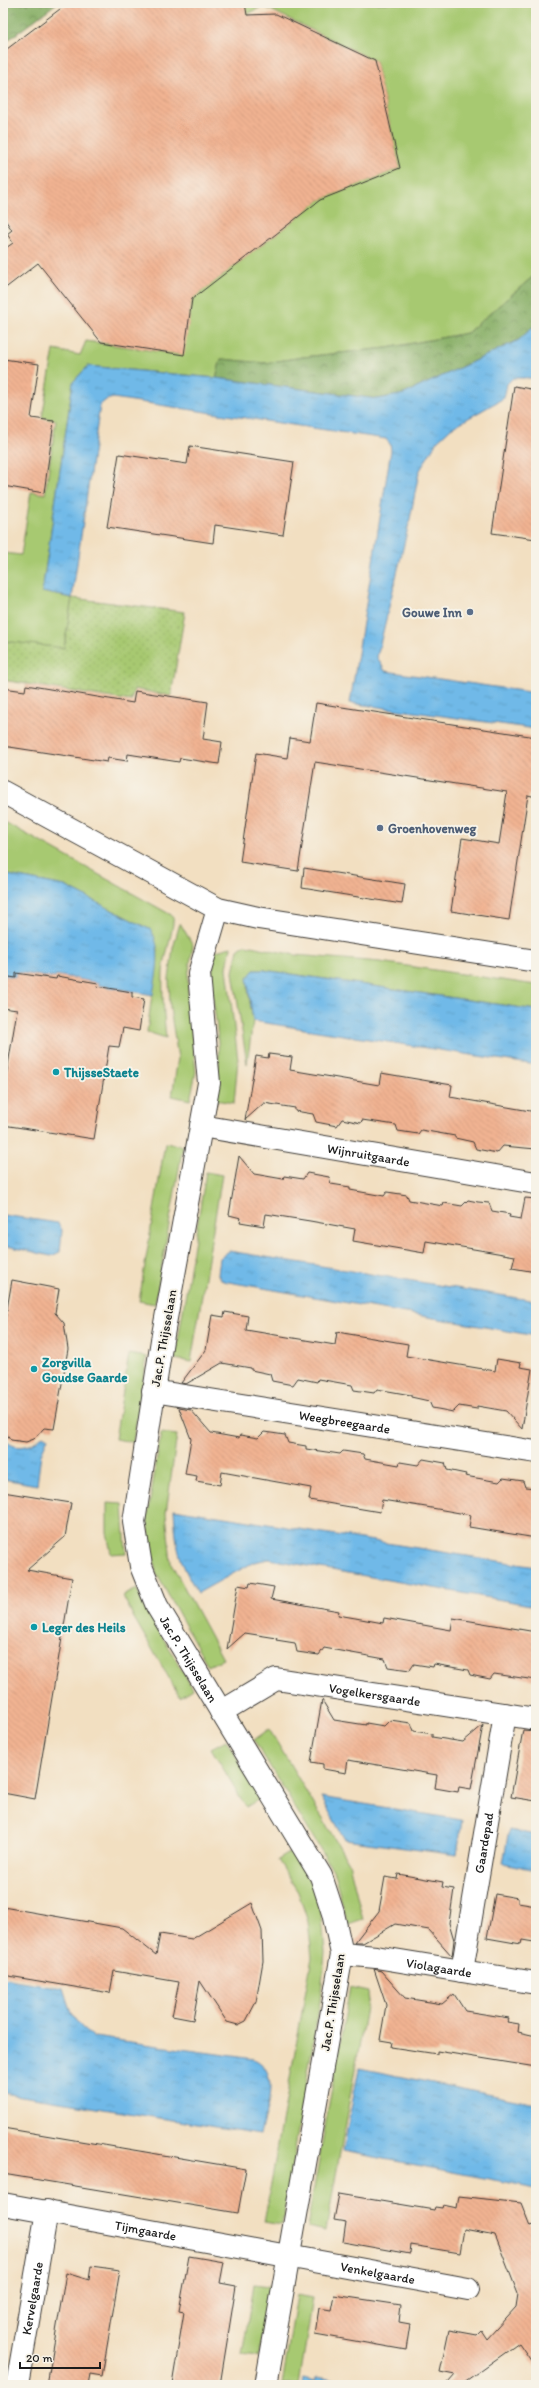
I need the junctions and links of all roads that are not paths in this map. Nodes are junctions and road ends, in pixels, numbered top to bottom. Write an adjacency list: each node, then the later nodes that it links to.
1 (3, 792): 2 (street)
2 (218, 909): 3 (street); 4 (street, Jac.P. Thijsselaan)
3 (536, 962)
4 (201, 1126): 5 (street, Wijnruitgaarde); 6 (street, Jac.P. Thijsselaan)
5 (536, 1183)
6 (153, 1392): 7 (street, Weegbreegaarde); 8 (street, Jac.P. Thijsselaan)
7 (536, 1452)
8 (221, 1712): 9 (street, Vogelkersgaarde); 11 (street, Jac.P. Thijsselaan)
9 (505, 1714): 10 (street, Vogelkersgaarde); 12 (street, Gaardepad)
10 (536, 1719)
11 (342, 1954): 12 (street, Violagaarde); 16 (street, Jac.P. Thijsselaan)
12 (462, 1971): 13 (street, Violagaarde)
13 (536, 1983)
14 (3, 2204): 15 (street, Tijmgaarde)
15 (47, 2211): 16 (street, Tijmgaarde); 18 (street, Kervelgaarde)
16 (288, 2257): 17 (street, Venkelgaarde); 19 (street, Jac.P. Thijsselaan)
17 (468, 2289)
18 (17, 2385)
19 (266, 2385)

